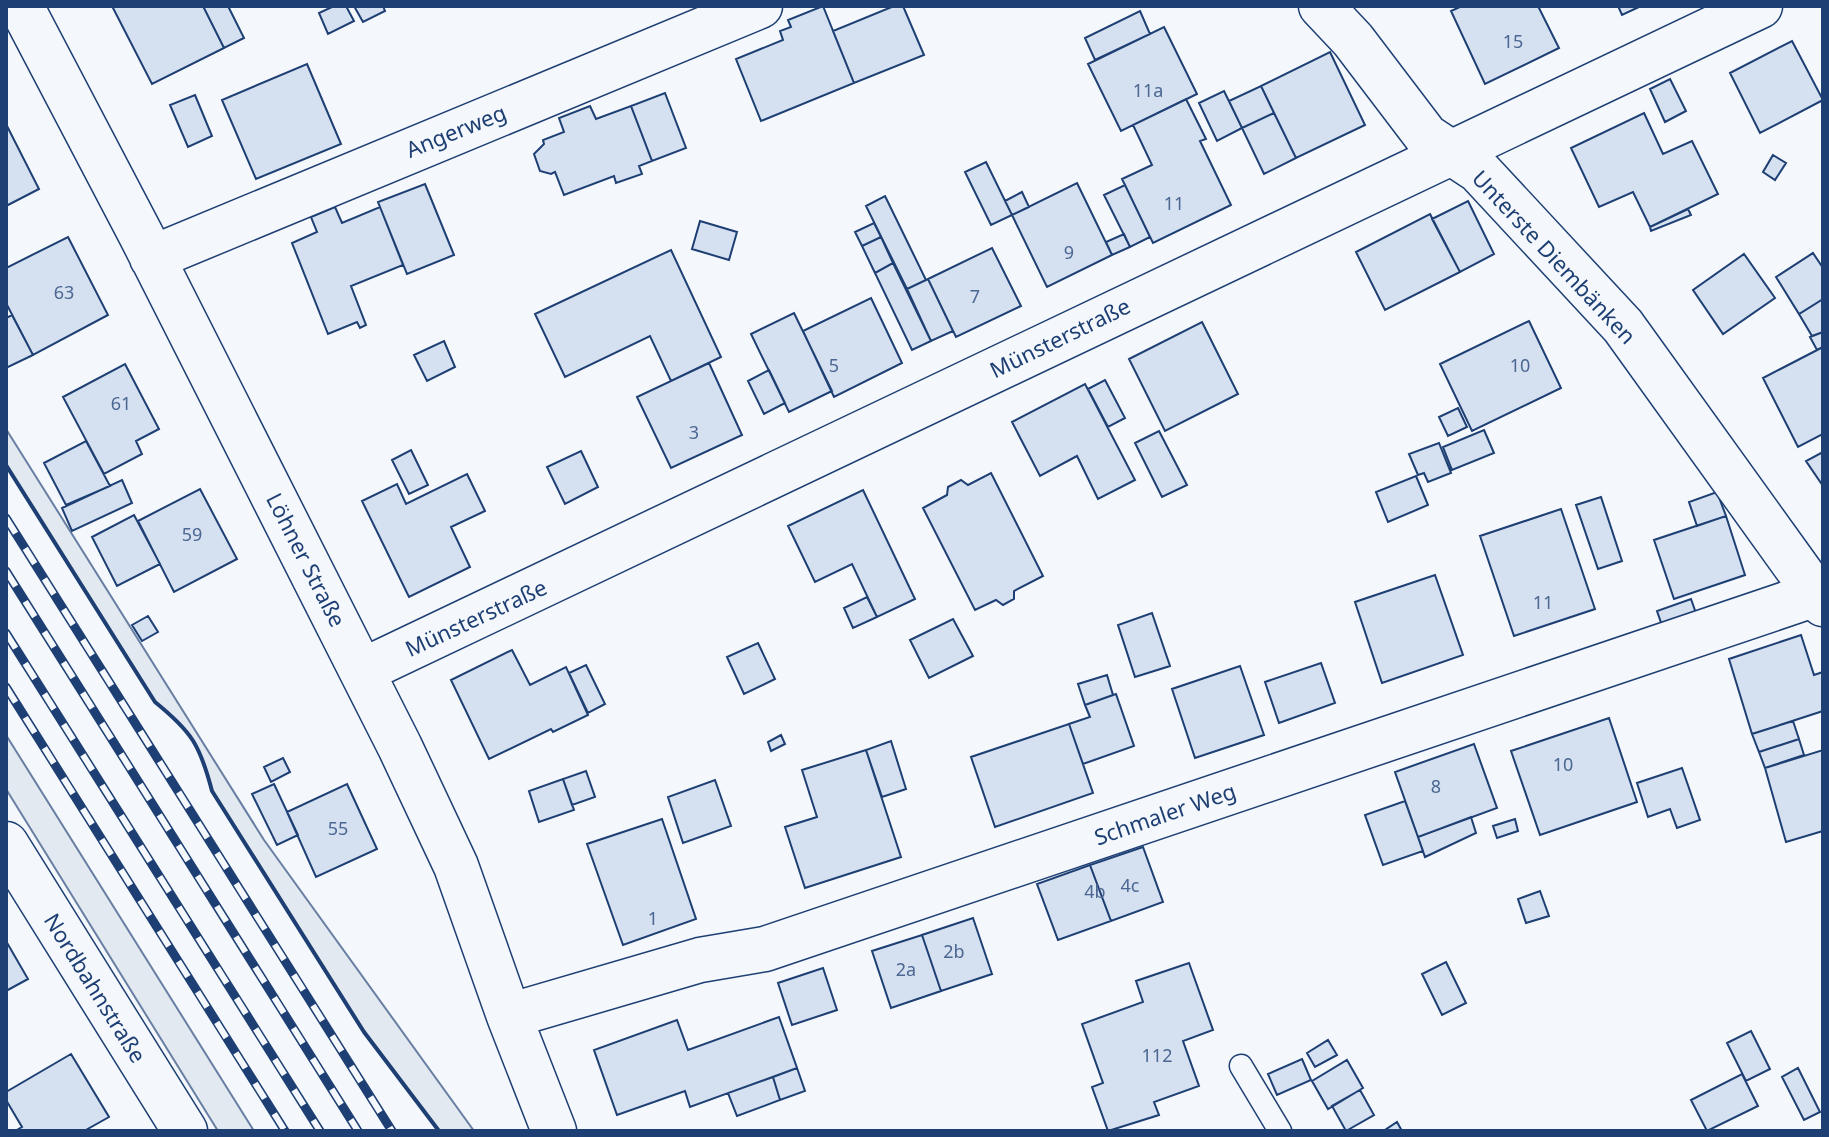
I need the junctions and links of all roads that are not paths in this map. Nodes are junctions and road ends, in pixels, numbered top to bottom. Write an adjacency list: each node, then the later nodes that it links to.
1 (21, 6): 6 (street, Löhner Straße)
2 (760, 6): 6 (street, Angerweg)
3 (1321, 6): 5 (street, Unterste Diembänken)
4 (1760, 6): 5 (street, Münsterstraße)
5 (1448, 152): 7 (street, Unterste Diembänken); 8 (street, Münsterstraße)
6 (152, 258): 8 (street, Löhner Straße)
7 (1820, 599): 10 (street, Schmaler Weg)
8 (362, 671): 10 (street, Löhner Straße)
9 (9, 856): 12 (street, Nordbahnstraße)
10 (509, 1016): 13 (street, Löhner Straße)
11 (1241, 1066): 14 (lane)
12 (185, 1131)
13 (554, 1131)
14 (1280, 1131)

